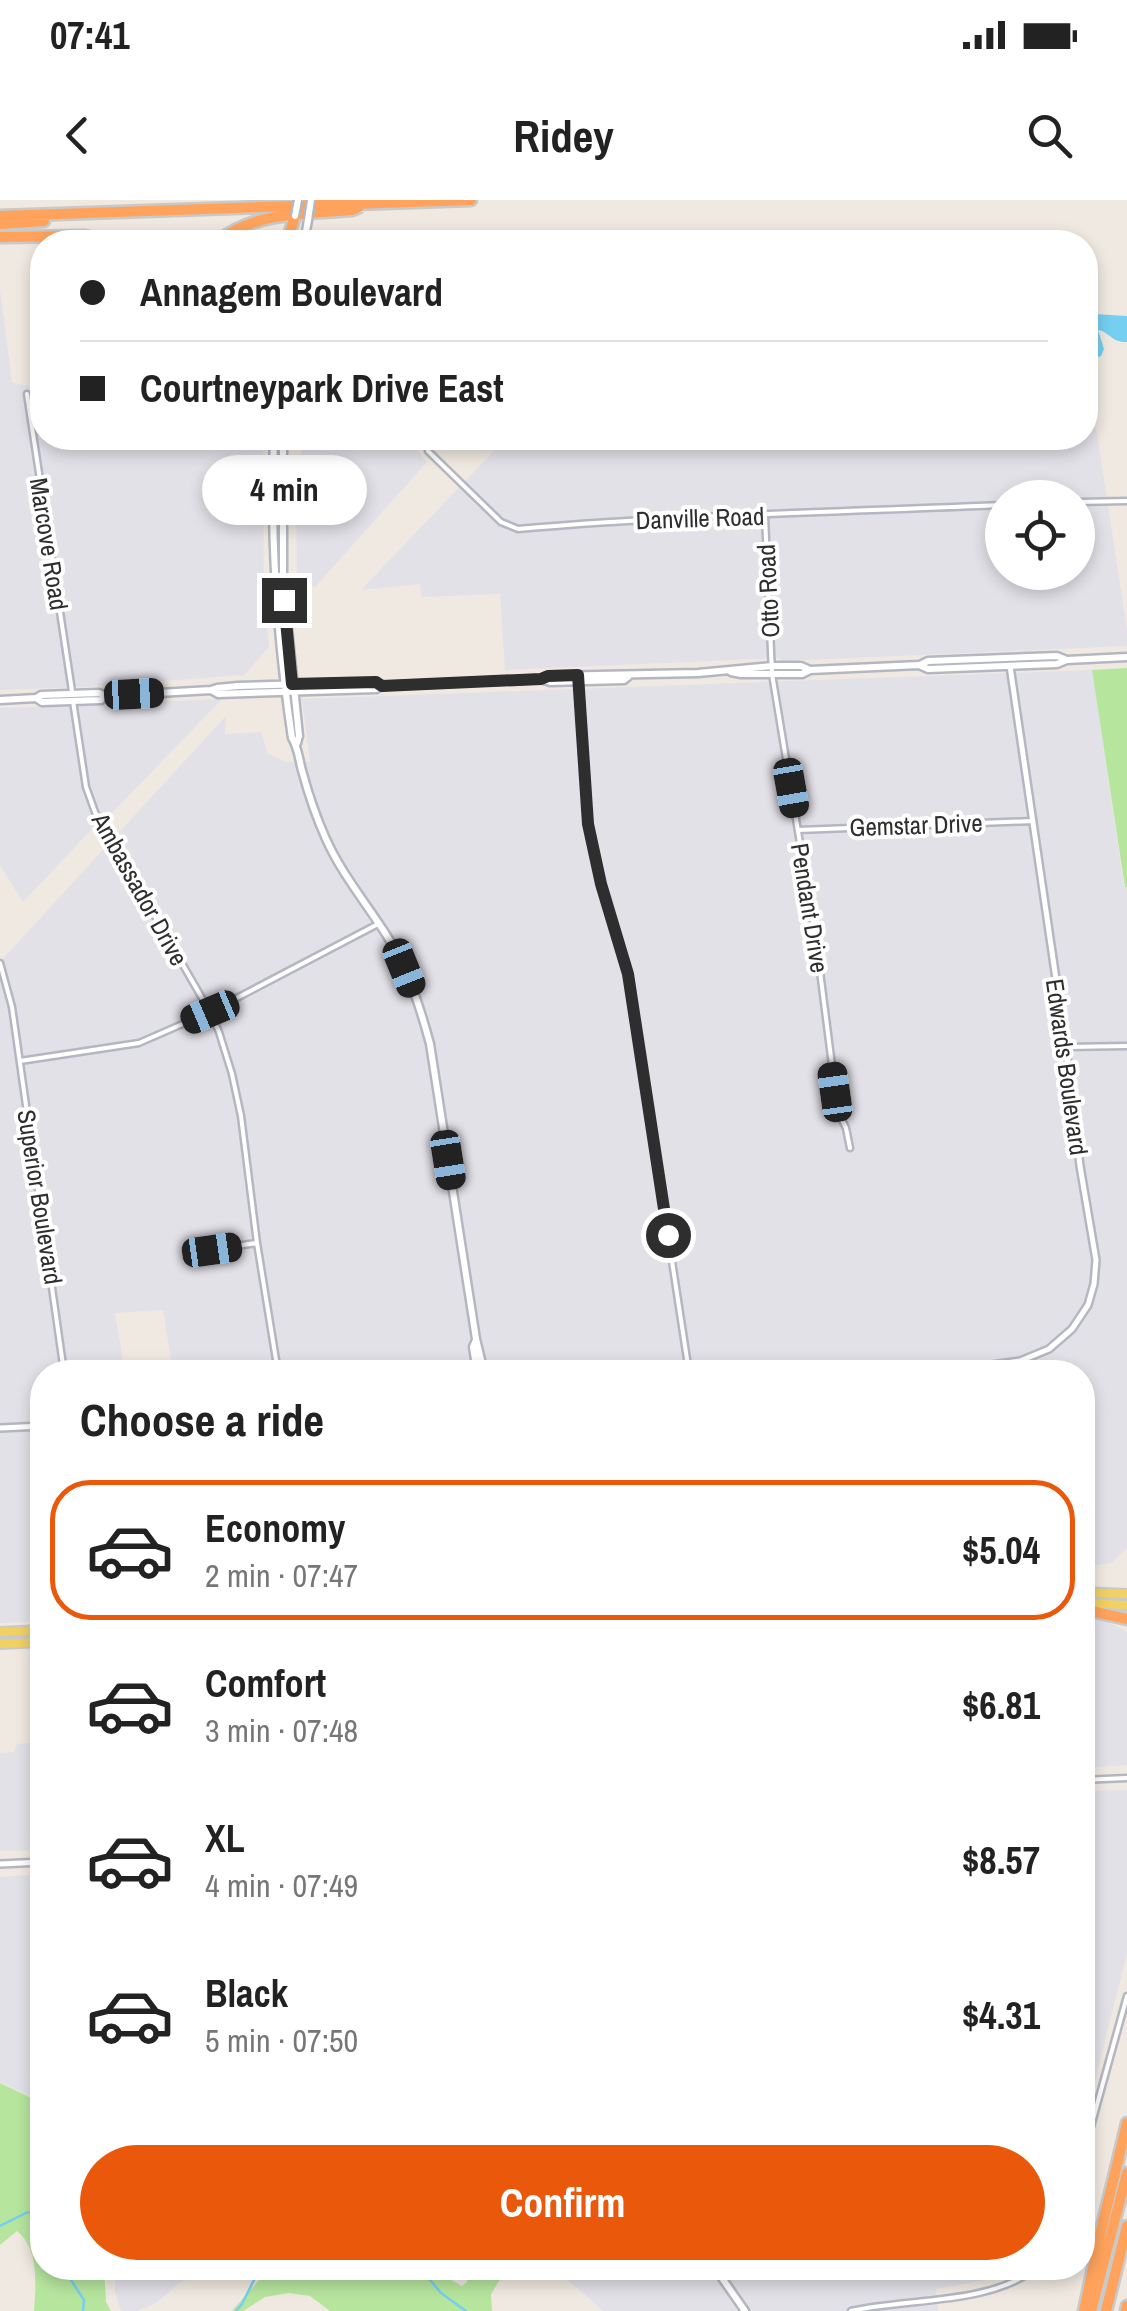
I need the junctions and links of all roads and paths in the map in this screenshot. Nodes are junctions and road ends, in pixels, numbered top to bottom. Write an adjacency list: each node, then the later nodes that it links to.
1 (298, 200): 7 (main road, bridge)
2 (311, 200): 11 (main road, bridge)
3 (471, 200): 4 (highway)
4 (370, 203): 5 (highway); 9 (highway)
5 (86, 214): 6 (highway); 8 (highway)
6 (0, 216)
7 (295, 216): 10 (highway)
8 (0, 224)
9 (235, 230)
10 (292, 230)
11 (306, 230)
12 (0, 237): 13 (highway)
13 (30, 237)
14 (26, 394): 15 (street, Marcove Road)
15 (30, 420)
16 (35, 450): 29 (street, Marcove Road)
17 (274, 450): 28 (main road)
18 (282, 450): 28 (main road)
19 (428, 451): 23 (street, Danville Road)
20 (1127, 500): 21 (street)
21 (1095, 501)
22 (985, 506): 23 (street, Danville Road)
23 (765, 516): 26 (street, Otto Road)
24 (1127, 657): 25 (main road)
25 (1010, 662): 26 (main road); 31 (street, Edwards Boulevard)
26 (772, 670): 27 (main road); 32 (street, Pendant Drive)
27 (578, 678): 28 (main road); 45 (street)
28 (289, 689): 29 (main road); 33 (main road)
29 (72, 697): 30 (main road); 35 (street, Ambassador Drive)
30 (0, 700)
31 (1033, 821): 32 (street, Gemstar Drive); 37 (street, Edwards Boulevard)
32 (798, 830): 39 (street, Pendant Drive)
33 (378, 924): 35 (street); 44 (main road)
34 (0, 963): 38 (street, Superior Boulevard)
35 (210, 1012): 38 (street); 40 (street, Ambassador Drive)
36 (1127, 1046): 37 (street)
37 (1066, 1047): 46 (street, Edwards Boulevard)
38 (20, 1061): 42 (street, Superior Boulevard)
39 (850, 1148)
40 (258, 1243): 41 (street); 43 (street, Ambassador Drive)
41 (192, 1252)
42 (62, 1360)
43 (276, 1360)
44 (479, 1360)
45 (687, 1360)
46 (1024, 1360)
47 (30, 1427): 48 (street)
48 (0, 1428)
49 (1095, 1593): 50 (main road)
50 (1127, 1594)
51 (1127, 1604): 52 (main road)
52 (1095, 1605)
53 (1095, 1610): 54 (highway)
54 (1127, 1619)
55 (30, 1631): 56 (main road)
56 (0, 1632)
57 (30, 1643): 58 (main road)
58 (0, 1644)
59 (1127, 1778): 60 (street)
60 (1095, 1779)
61 (30, 1863): 62 (street)
62 (0, 1864)
63 (1127, 1996): 64 (street)
64 (1095, 2112)
65 (1127, 2123): 68 (highway)
66 (1127, 2173): 74 (highway)
67 (1127, 2226): 75 (highway)
68 (1095, 2265)
69 (724, 2280): 72 (main road)
70 (1019, 2280): 73 (street)
71 (1093, 2280): 74 (highway)
72 (745, 2311)
73 (851, 2311)
74 (1088, 2311)
75 (1106, 2311)

